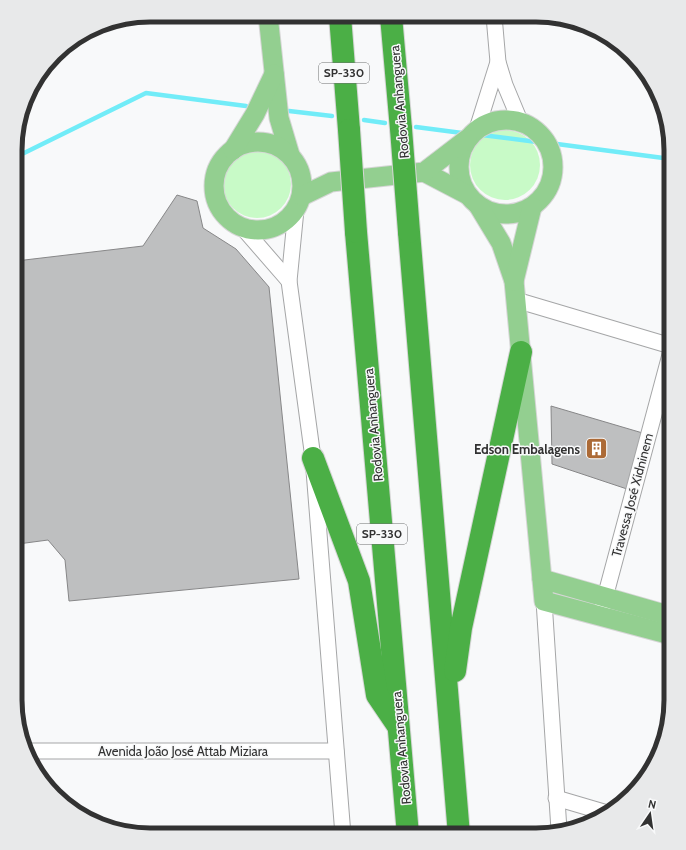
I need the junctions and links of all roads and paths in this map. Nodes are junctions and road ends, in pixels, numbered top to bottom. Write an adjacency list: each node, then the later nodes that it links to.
1 (269, 22): 8 (main road)
2 (340, 22): 33 (highway, Rodovia Anhanguera / SP-330, bridge)
3 (392, 22): 32 (highway, Rodovia Anhanguera, bridge)
4 (495, 22): 7 (street)
5 (555, 24): 6 (path)
6 (586, 33)
7 (498, 62): 9 (street); 10 (street)
8 (274, 74): 11 (main road); 12 (main road)
9 (520, 121): 10 (main road); 17 (main road)
10 (472, 134): 13 (main road); 15 (main road)
11 (233, 150): 12 (main road); 18 (main road)
12 (294, 161): 14 (main road); 16 (main road)
13 (424, 172): 14 (main road); 15 (main road)
14 (331, 182): 16 (main road)
15 (473, 200): 17 (main road); 20 (main road)
16 (299, 203): 18 (main road); 19 (street)
17 (532, 207): 20 (main road)
18 (242, 227): 19 (street)
19 (289, 281): 25 (street)
20 (514, 281): 21 (main road)
21 (516, 300): 22 (street); 23 (main road)
22 (664, 344)
23 (521, 352): 26 (main road); 32 (highway)
24 (664, 377): 27 (street, Travessa José Xidninem)
25 (313, 458): 33 (highway); 35 (street)
26 (542, 579): 27 (main road); 28 (main road)
27 (605, 598): 29 (main road); 30 (street, Travessa José Xidninem)
28 (544, 601): 30 (main road); 36 (street)
29 (664, 614)
30 (600, 616): 31 (main road)
31 (664, 633)
32 (450, 720): 41 (highway, Rodovia Anhanguera)
33 (399, 729): 40 (highway, Rodovia Anhanguera / SP-330)
34 (33, 751): 35 (street, Avenida João José Attab Miziara)
35 (336, 751): 39 (street)
36 (556, 798): 37 (street); 38 (street)
37 (600, 811)
38 (559, 826)
39 (342, 828)
40 (407, 828)
41 (458, 828)

